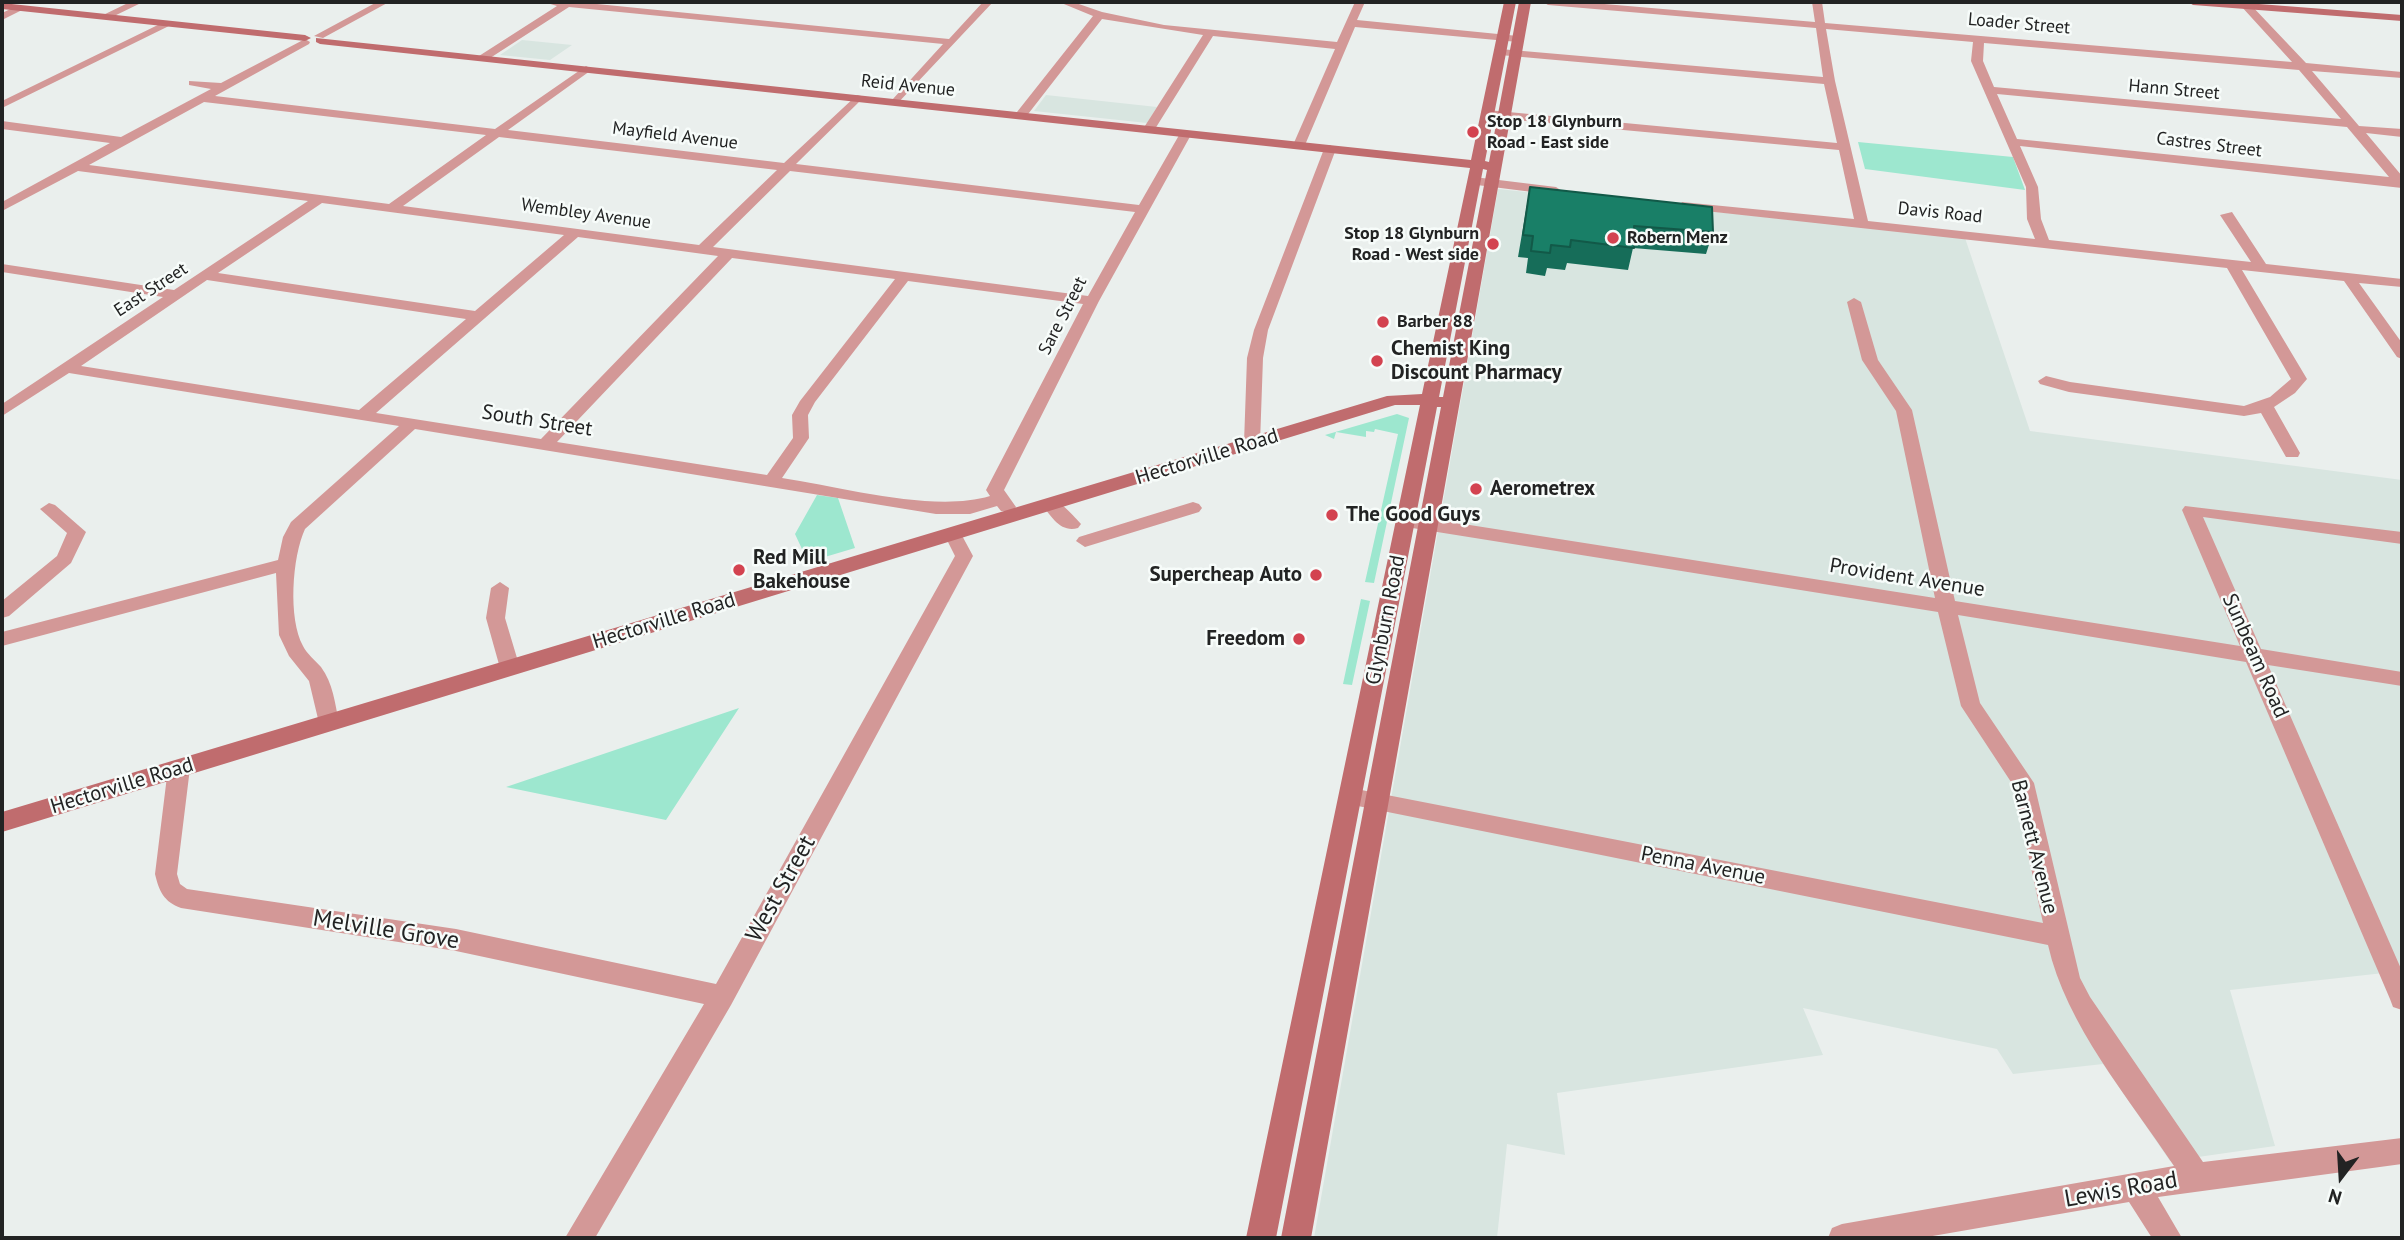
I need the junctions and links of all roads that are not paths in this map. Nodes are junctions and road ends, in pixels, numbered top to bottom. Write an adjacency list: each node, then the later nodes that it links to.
1 (138, 2): 18 (street)
2 (384, 2): 25 (street)
3 (549, 2): 12 (street)
4 (988, 2): 27 (street)
5 (1066, 2): 16 (street)
6 (1360, 2): 20 (street)
7 (1510, 2): 28 (street, Glynburn Road)
8 (1525, 2): 28 (street, Glynburn Road)
9 (1548, 2): 22 (street, Loader Street)
10 (1817, 2): 22 (street)
11 (2194, 2): 14 (street)
12 (570, 3): 27 (street); 30 (street)
13 (2, 6): 15 (street)
14 (2246, 6): 19 (street); 31 (street)
15 (21, 8): 17 (street); 18 (street)
16 (1099, 15): 23 (street); 42 (street)
17 (2, 17)
18 (104, 17): 21 (street)
19 (2402, 18)
20 (1351, 23): 28 (street); 29 (street)
21 (168, 24): 26 (street); 41 (street)
22 (1823, 26): 24 (street, Loader Street); 34 (street)
23 (1209, 34): 29 (street); 46 (street)
24 (1977, 37): 31 (street, Loader Street); 37 (street)
25 (319, 38): 26 (street, Reid Avenue); 30 (street, Reid Avenue)
26 (305, 40): 36 (street)
27 (951, 42): 40 (street)
28 (1509, 45): 34 (street); 43 (street, Glynburn Road)
29 (1341, 46): 52 (street)
30 (483, 58): 32 (street, Reid Avenue)
31 (2302, 66): 33 (street, Loader Street); 45 (street)
32 (586, 69): 39 (street, Reid Avenue); 47 (street)
33 (2402, 75)
34 (1829, 81): 53 (street)
35 (193, 83): 36 (street)
36 (223, 87): 38 (street)
37 (1992, 90): 45 (street, Hann Street); 51 (street)
38 (203, 98): 47 (street, Mayfield Avenue); 50 (street)
39 (857, 98): 40 (street, Reid Avenue); 56 (street)
40 (896, 102): 42 (street, Reid Avenue)
41 (2, 105)
42 (1021, 115): 46 (street, Reid Avenue)
43 (1496, 115): 53 (street); 57 (street, Glynburn Road)
44 (2, 125): 50 (street)
45 (2355, 127): 49 (street, Hann Street); 58 (street)
46 (1149, 129): 48 (street, Reid Avenue)
47 (498, 133): 56 (street, Mayfield Avenue); 63 (street)
48 (1186, 133): 52 (street, Reid Avenue); 64 (street, Sare Street)
49 (2402, 133)
50 (122, 141): 55 (street)
51 (2014, 142): 58 (street, Castres Street); 68 (street)
52 (1299, 145): 54 (street, Reid Avenue)
53 (1844, 147): 66 (street)
54 (1330, 149): 57 (street, Reid Avenue); 91 (street)
55 (76, 167): 60 (street, Wembley Avenue); 62 (street)
56 (786, 167): 64 (street, Mayfield Avenue); 69 (street)
57 (1483, 174): 59 (street); 85 (street, Glynburn Road); 86 (street, Glynburn Road)
58 (2402, 183)
59 (1571, 192)
60 (320, 199): 63 (street, Wembley Avenue); 74 (street, East Street)
61 (1668, 203): 66 (street, Davis Road)
62 (2, 206)
63 (392, 208): 67 (street, Wembley Avenue)
64 (1142, 209): 79 (street, Sare Street)
65 (2227, 215): 72 (street)
66 (1862, 224): 68 (street, Davis Road)
67 (576, 232): 69 (street, Wembley Avenue); 81 (street)
68 (2043, 243): 71 (street, Davis Road)
69 (703, 249): 70 (street, Wembley Avenue)
70 (729, 253): 75 (street, Wembley Avenue); 92 (street)
71 (2231, 263): 72 (street, Davis Road); 87 (street)
72 (2261, 267): 76 (street, Davis Road)
73 (2, 268): 78 (street)
74 (206, 276): 78 (street, East Street); 81 (street)
75 (905, 276): 79 (street, Wembley Avenue); 94 (street)
76 (2348, 277): 77 (street, Davis Road); 82 (street)
77 (2402, 283)
78 (177, 295): 83 (street, East Street)
79 (1092, 301): 95 (street, Sare Street)
80 (1854, 302): 107 (street, Barnett Avenue)
81 (477, 316): 89 (street)
82 (2402, 354)
83 (67, 368): 88 (street, East Street); 89 (street, South Street)
84 (2046, 381): 87 (street)
85 (1430, 400): 86 (street, Hectorville Road); 91 (street, Hectorville Road); 100 (street, Glynburn Road)
86 (1449, 403): 101 (street, Glynburn Road)
87 (2265, 405): 93 (street)
88 (2, 411)
89 (362, 416): 90 (street, South Street)
90 (411, 424): 92 (street, South Street); 105 (street)
91 (1252, 443): 99 (street, Hectorville Road)
92 (545, 445): 94 (street, South Street)
93 (2292, 453)
94 (770, 483): 96 (street, South Street)
95 (999, 499): 96 (street, South Street); 99 (street)
96 (936, 508)
97 (1193, 508): 104 (street)
98 (49, 509): 108 (street)
99 (1016, 514): 102 (street, Hectorville Road)
100 (1406, 521): 101 (street, Provident Avenue); 115 (street, Glynburn Road)
101 (1426, 525): 107 (street, Provident Avenue); 115 (street, Glynburn Road)
102 (953, 534): 111 (street, Hectorville Road); 118 (street, West Street)
103 (2402, 538): 110 (street, Sunbeam Road)
104 (1085, 541)
105 (286, 564): 109 (street); 113 (street)
106 (500, 588): 111 (street)
107 (1946, 608): 110 (street, Provident Avenue); 117 (street, Barnett Avenue)
108 (2, 611)
109 (2, 639)
110 (2256, 656): 112 (street, Provident Avenue); 119 (street, Sunbeam Road)
111 (510, 668): 113 (street, Hectorville Road)
112 (2402, 679)
113 (329, 723): 114 (street, Hectorville Road)
114 (179, 768): 116 (street, Hectorville Road); 118 (street, Melville Grove)
115 (1364, 799): 117 (street, Penna Avenue); 124 (street, Glynburn Road); 125 (street, Glynburn Road)
116 (2, 822)
117 (2056, 936): 121 (street, Barnett Avenue)
118 (722, 997): 123 (street, West Street)
119 (2402, 999)
120 (2402, 1150): 121 (street, Lewis Road)
121 (2197, 1176): 122 (street, Lewis Road)
122 (2136, 1188): 126 (street, Lewis Road); 127 (street)
123 (579, 1238)
124 (1261, 1238)
125 (1296, 1238)
126 (1842, 1238)
127 (2168, 1238)

